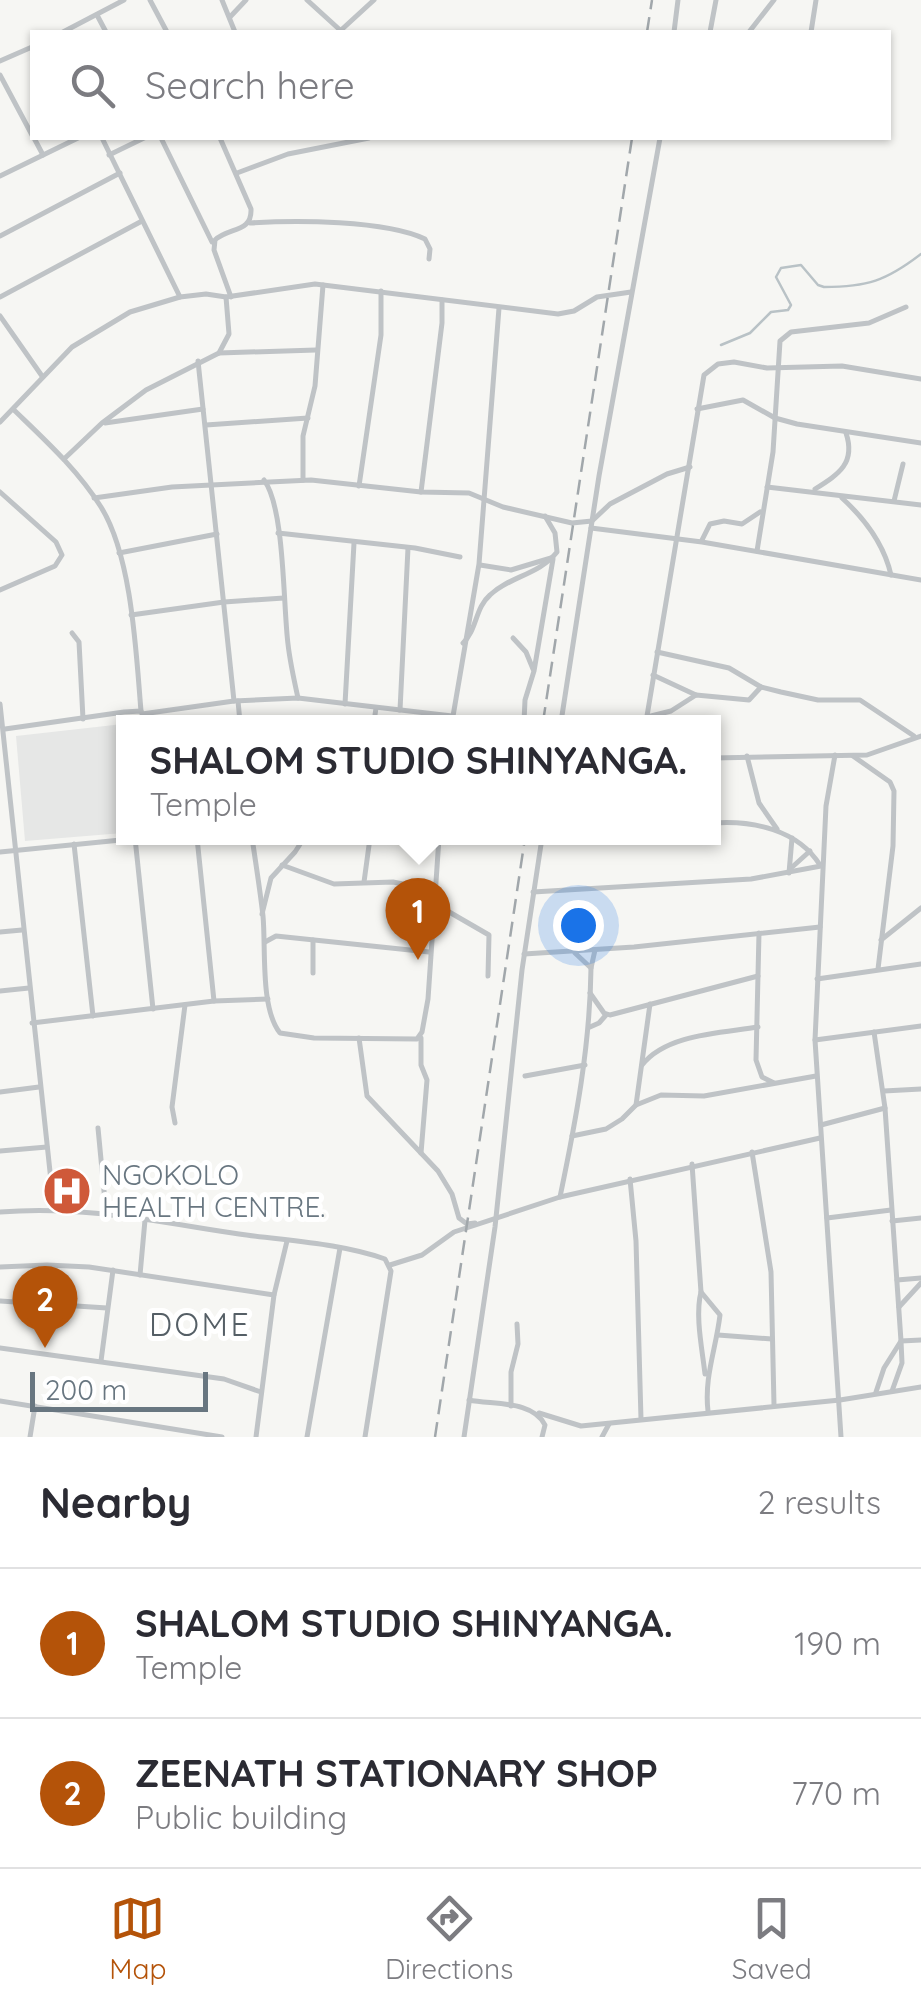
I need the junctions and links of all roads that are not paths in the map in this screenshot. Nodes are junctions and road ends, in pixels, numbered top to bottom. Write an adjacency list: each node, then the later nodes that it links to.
1 (124, 0): 11 (street)
2 (150, 0): 15 (street)
3 (222, 0): 12 (street)
4 (246, 0): 12 (street)
5 (307, 0): 17 (street)
6 (374, 0): 18 (street)
7 (678, 0): 19 (street)
8 (716, 0): 20 (street)
9 (774, 0): 21 (street)
10 (816, 0): 22 (street)
11 (96, 15): 13 (street); 14 (street)
12 (230, 18): 16 (street)
13 (67, 30)
14 (105, 30)
15 (166, 30)
16 (234, 30)
17 (339, 30)
18 (341, 30)
19 (674, 30)
20 (710, 30)
21 (751, 30)
22 (811, 30)
23 (30, 48): 24 (street)
24 (0, 61)
25 (0, 75): 26 (street)
26 (30, 130)
27 (35, 140): 35 (street)
28 (74, 140): 35 (street)
29 (103, 140): 36 (street)
30 (140, 140): 36 (street)
31 (161, 140): 43 (street)
32 (221, 140): 38 (street)
33 (359, 140): 38 (street)
34 (660, 140): 47 (street)
35 (44, 155): 39 (street)
36 (109, 155): 37 (street)
37 (120, 173): 40 (street); 42 (street)
38 (237, 173): 41 (street)
39 (0, 176)
40 (142, 221): 48 (street); 49 (street)
41 (250, 223): 43 (street); 44 (street)
42 (0, 236)
43 (214, 246): 50 (street)
44 (429, 258)
45 (323, 285): 46 (street); 50 (street); 55 (street)
46 (382, 291): 51 (street); 78 (street)
47 (631, 292): 53 (street); 90 (street)
48 (0, 297)
49 (180, 297): 50 (street); 59 (street)
50 (228, 297): 56 (street)
51 (442, 300): 53 (street); 82 (street)
52 (906, 307): 58 (street)
53 (499, 308): 83 (street)
54 (0, 316): 59 (street)
55 (318, 350): 56 (street); 65 (street)
56 (220, 353): 57 (street)
57 (198, 361): 62 (street); 68 (street)
58 (778, 368): 60 (street); 64 (street); 66 (street)
59 (42, 376): 63 (street)
60 (921, 379)
61 (0, 409): 67 (street)
62 (204, 409): 68 (street); 69 (street)
63 (14, 410): 67 (street); 72 (street)
64 (697, 410): 66 (street); 74 (street)
65 (308, 418): 69 (street); 76 (street)
66 (775, 418): 70 (street); 79 (street)
67 (3, 420)
68 (102, 423): 72 (street)
69 (205, 425): 77 (street)
70 (846, 433): 71 (street); 80 (street)
71 (921, 443)
72 (64, 459): 85 (street)
73 (902, 464): 86 (street)
74 (690, 466): 90 (street); 93 (street)
75 (264, 480): 76 (street); 77 (street); 92 (street)
76 (302, 480): 78 (street)
77 (212, 484): 85 (street); 91 (street)
78 (359, 486): 82 (street)
79 (767, 486): 80 (street); 88 (street)
80 (813, 490): 84 (street)
81 (0, 492): 104 (street)
82 (421, 492): 83 (street)
83 (483, 496): 89 (street); 101 (street)
84 (840, 496): 86 (street); 102 (street)
85 (94, 498): 98 (street)
86 (894, 501): 87 (street)
87 (921, 505)
88 (762, 510): 94 (street); 97 (street)
89 (544, 516): 90 (street); 100 (street)
90 (591, 524): 93 (street); 128 (street)
91 (217, 534): 98 (street); 106 (street)
92 (278, 534): 95 (street); 105 (street)
93 (676, 538): 94 (street); 111 (street)
94 (702, 542): 97 (street)
95 (354, 543): 96 (street); 118 (street)
96 (408, 548): 99 (street); 122 (street)
97 (756, 551): 102 (street)
98 (120, 553): 107 (street)
99 (460, 557)
100 (554, 557): 101 (street); 110 (street); 112 (street)
101 (479, 564): 110 (street)
102 (891, 575): 103 (street)
103 (921, 580)
104 (0, 590)
105 (284, 598): 106 (street); 116 (street)
106 (224, 602): 107 (street); 117 (street)
107 (131, 616): 121 (street)
108 (72, 634): 131 (street)
109 (514, 638): 112 (street)
110 (464, 643): 126 (street)
111 (656, 652): 113 (street); 114 (street)
112 (534, 672): 127 (street)
113 (653, 675): 115 (street); 129 (street)
114 (762, 686): 115 (street); 133 (street)
115 (696, 696): 130 (street)
116 (298, 698): 117 (street); 118 (street)
117 (236, 701): 121 (street); 123 (street)
118 (345, 705): 119 (street)
119 (376, 708): 122 (street); 124 (street)
120 (0, 709): 132 (street)
121 (141, 710): 131 (street)
122 (400, 710): 125 (street)
123 (239, 715)
124 (375, 715)
125 (429, 715)
126 (453, 715)
127 (524, 715)
128 (562, 715)
129 (647, 715)
130 (660, 715)
131 (82, 719): 132 (street)
132 (5, 729): 138 (street)
133 (918, 736): 136 (street)
134 (835, 755): 135 (street); 136 (street); 156 (street)
135 (747, 756): 137 (street); 141 (street)
136 (853, 756): 169 (street)
137 (721, 758)
138 (10, 777): 139 (street); 152 (street)
139 (0, 778)
140 (721, 822): 141 (street)
141 (779, 832): 142 (street)
142 (792, 838): 153 (street); 157 (street)
143 (116, 840): 144 (street)
144 (74, 844): 152 (street); 193 (street)
145 (139, 845): 191 (street)
146 (198, 845): 188 (street)
147 (253, 845): 163 (street)
148 (298, 845): 155 (street)
149 (369, 845): 158 (street)
150 (438, 845): 159 (street)
151 (541, 845): 160 (street)
152 (17, 850): 154 (street); 165 (street)
153 (811, 850): 156 (street); 157 (street)
154 (0, 852)
155 (282, 865): 158 (street); 163 (street)
156 (823, 869): 157 (street); 164 (street)
157 (789, 871): 160 (street)
158 (364, 882): 159 (street)
159 (434, 890): 161 (street)
160 (534, 892): 175 (street)
161 (433, 898): 173 (street); 181 (street)
162 (921, 908): 169 (street)
163 (262, 914): 170 (street)
164 (820, 926): 167 (street); 183 (street)
165 (22, 930): 166 (street); 184 (street)
166 (0, 932)
167 (759, 933): 171 (street); 182 (street)
168 (313, 940): 170 (street); 173 (street); 180 (street)
169 (881, 940): 178 (street)
170 (265, 942): 187 (street)
171 (595, 950): 172 (street); 177 (street)
172 (572, 951): 174 (street); 177 (street)
173 (429, 952): 199 (street)
174 (542, 952): 175 (street); 179 (street)
175 (524, 954): 179 (street)
176 (921, 964): 178 (street)
177 (591, 968): 186 (street)
178 (878, 969): 183 (street)
179 (522, 970): 229 (street)
180 (313, 974)
181 (488, 976)
182 (758, 976): 189 (street); 197 (street)
183 (817, 979): 201 (street)
184 (29, 988): 185 (street); 194 (street)
185 (0, 991)
186 (590, 992): 192 (street); 195 (street)
187 (268, 999): 188 (street); 200 (street)
188 (214, 1001): 190 (street)
189 (650, 1004): 192 (street); 203 (street)
190 (185, 1005): 191 (street); 213 (street)
191 (153, 1010): 193 (street)
192 (606, 1015): 195 (street)
193 (93, 1016): 194 (street)
194 (32, 1023): 207 (street)
195 (590, 1026): 202 (street)
196 (921, 1026): 198 (street)
197 (758, 1027): 203 (street); 206 (street)
198 (874, 1032): 201 (street); 209 (street)
199 (420, 1037): 200 (street); 221 (street)
200 (358, 1038): 221 (street)
201 (815, 1040): 205 (street)
202 (585, 1065): 204 (street); 216 (street)
203 (642, 1065): 211 (street)
204 (525, 1076)
205 (816, 1076): 206 (street); 214 (street)
206 (777, 1084): 211 (street)
207 (39, 1087): 210 (street); 218 (street)
208 (921, 1089): 209 (street)
209 (884, 1091): 212 (street)
210 (0, 1092)
211 (636, 1105): 216 (street)
212 (885, 1108): 214 (street); 226 (street)
213 (175, 1124)
214 (820, 1126): 217 (street)
215 (98, 1128): 228 (street)
216 (572, 1136): 224 (street)
217 (820, 1138): 220 (street); 230 (street)
218 (47, 1147): 219 (street); 225 (street)
219 (0, 1151)
220 (752, 1152): 222 (street); 250 (street)
221 (421, 1153): 234 (street)
222 (692, 1164): 223 (street); 243 (street)
223 (630, 1179): 224 (street); 268 (street)
224 (560, 1197): 229 (street)
225 (54, 1209): 227 (street); 228 (street)
226 (891, 1210): 230 (street); 233 (street)
227 (0, 1212)
228 (106, 1212): 232 (street)
229 (496, 1216): 234 (street); 260 (street)
230 (828, 1218): 261 (street)
231 (921, 1218): 233 (street)
232 (145, 1220): 235 (street); 240 (street)
233 (892, 1221): 241 (street)
234 (483, 1223): 237 (street)
235 (287, 1240): 236 (street); 244 (street)
236 (340, 1248): 237 (street); 275 (street)
237 (390, 1265): 276 (street)
238 (0, 1267): 239 (street)
239 (113, 1270): 240 (street); 247 (street)
240 (140, 1275): 244 (street)
241 (897, 1280): 242 (street); 246 (street)
242 (921, 1280): 246 (street)
243 (701, 1292): 249 (street); 255 (street)
244 (274, 1295): 258 (street)
245 (0, 1301): 247 (street)
246 (898, 1306): 252 (street)
247 (107, 1308): 254 (street)
248 (517, 1324): 265 (street)
249 (718, 1334): 250 (street); 255 (street)
250 (772, 1340): 263 (street)
251 (921, 1340): 252 (street)
252 (901, 1342): 257 (street); 259 (street)
253 (0, 1348): 254 (street)
254 (101, 1362): 258 (street)
255 (706, 1382): 266 (street)
256 (921, 1386): 257 (street)
257 (892, 1391): 259 (street)
258 (261, 1392): 274 (street)
259 (872, 1394): 261 (street)
260 (469, 1400): 265 (street); 277 (street)
261 (840, 1400): 263 (street); 280 (street)
262 (0, 1402): 264 (street)
263 (774, 1404): 266 (street)
264 (35, 1406): 270 (street); 271 (street)
265 (511, 1406): 267 (street)
266 (708, 1412): 268 (street)
267 (539, 1414): 269 (street); 278 (street)
268 (641, 1418): 269 (street)
269 (609, 1424): 279 (street)
270 (176, 1428): 272 (street); 273 (street)
271 (30, 1437)
272 (174, 1437)
273 (222, 1437)
274 (256, 1437)
275 (308, 1437)
276 (365, 1437)
277 (464, 1437)
278 (542, 1437)
279 (602, 1437)
280 (841, 1437)

